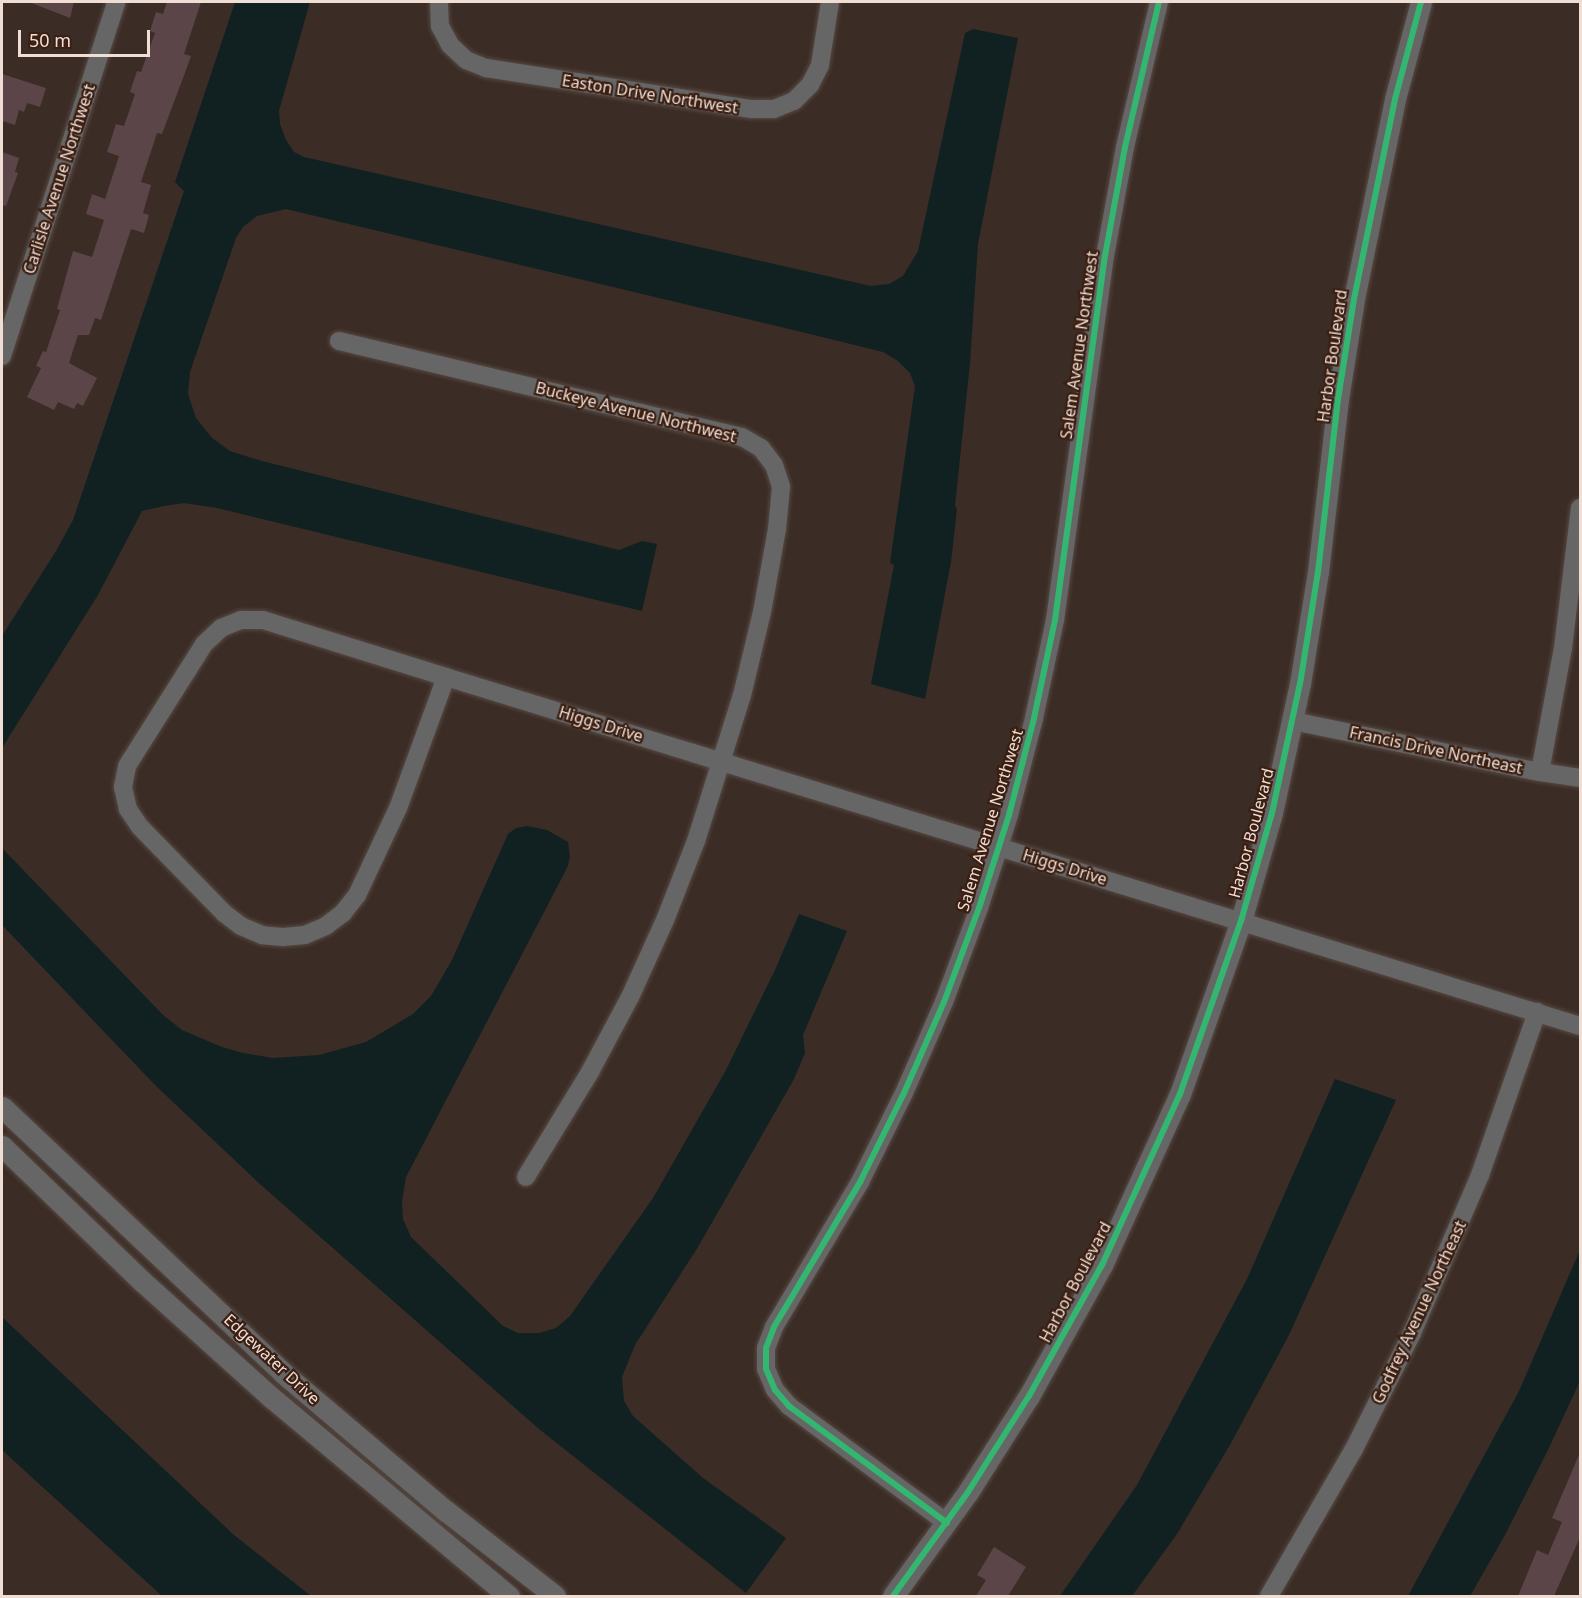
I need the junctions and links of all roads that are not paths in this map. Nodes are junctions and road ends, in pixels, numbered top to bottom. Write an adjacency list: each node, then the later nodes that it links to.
1 (117, 2): 6 (street, Carlisle Avenue Northwest)
2 (439, 2): 3 (street, Easton Drive Northwest)
3 (830, 2)
4 (1159, 2): 16 (street, Salem Avenue Northwest)
5 (1421, 2): 12 (street, Harbor Boulevard)
6 (9, 309): 8 (street, Carlisle Avenue Northwest)
7 (339, 341): 13 (street, Buckeye Avenue Northwest)
8 (2, 356)
9 (1581, 508): 10 (street)
10 (1579, 539): 14 (street)
11 (446, 676): 11 (street, Higgs Drive); 13 (street, Higgs Drive)
12 (1293, 721): 14 (street, Francis Drive Northeast); 17 (street, Harbor Boulevard)
13 (723, 761): 16 (street, Higgs Drive); 22 (street, Buckeye Avenue Northwest)
14 (1540, 772): 15 (street, Francis Drive Northeast)
15 (1581, 778)
16 (999, 846): 17 (street, Higgs Drive); 23 (street, Salem Avenue Northwest)
17 (1241, 921): 18 (street, Higgs Drive); 23 (street, Harbor Boulevard)
18 (1536, 1012): 19 (street, Higgs Drive); 27 (street, Godfrey Avenue Northeast)
19 (1581, 1026)
20 (2, 1107): 25 (street, Edgewater Drive)
21 (2, 1146): 24 (street, Edgewater Drive)
22 (526, 1177)
23 (947, 1522): 26 (street, Harbor Boulevard)
24 (509, 1596)
25 (555, 1596)
26 (893, 1596)
27 (1269, 1596)

